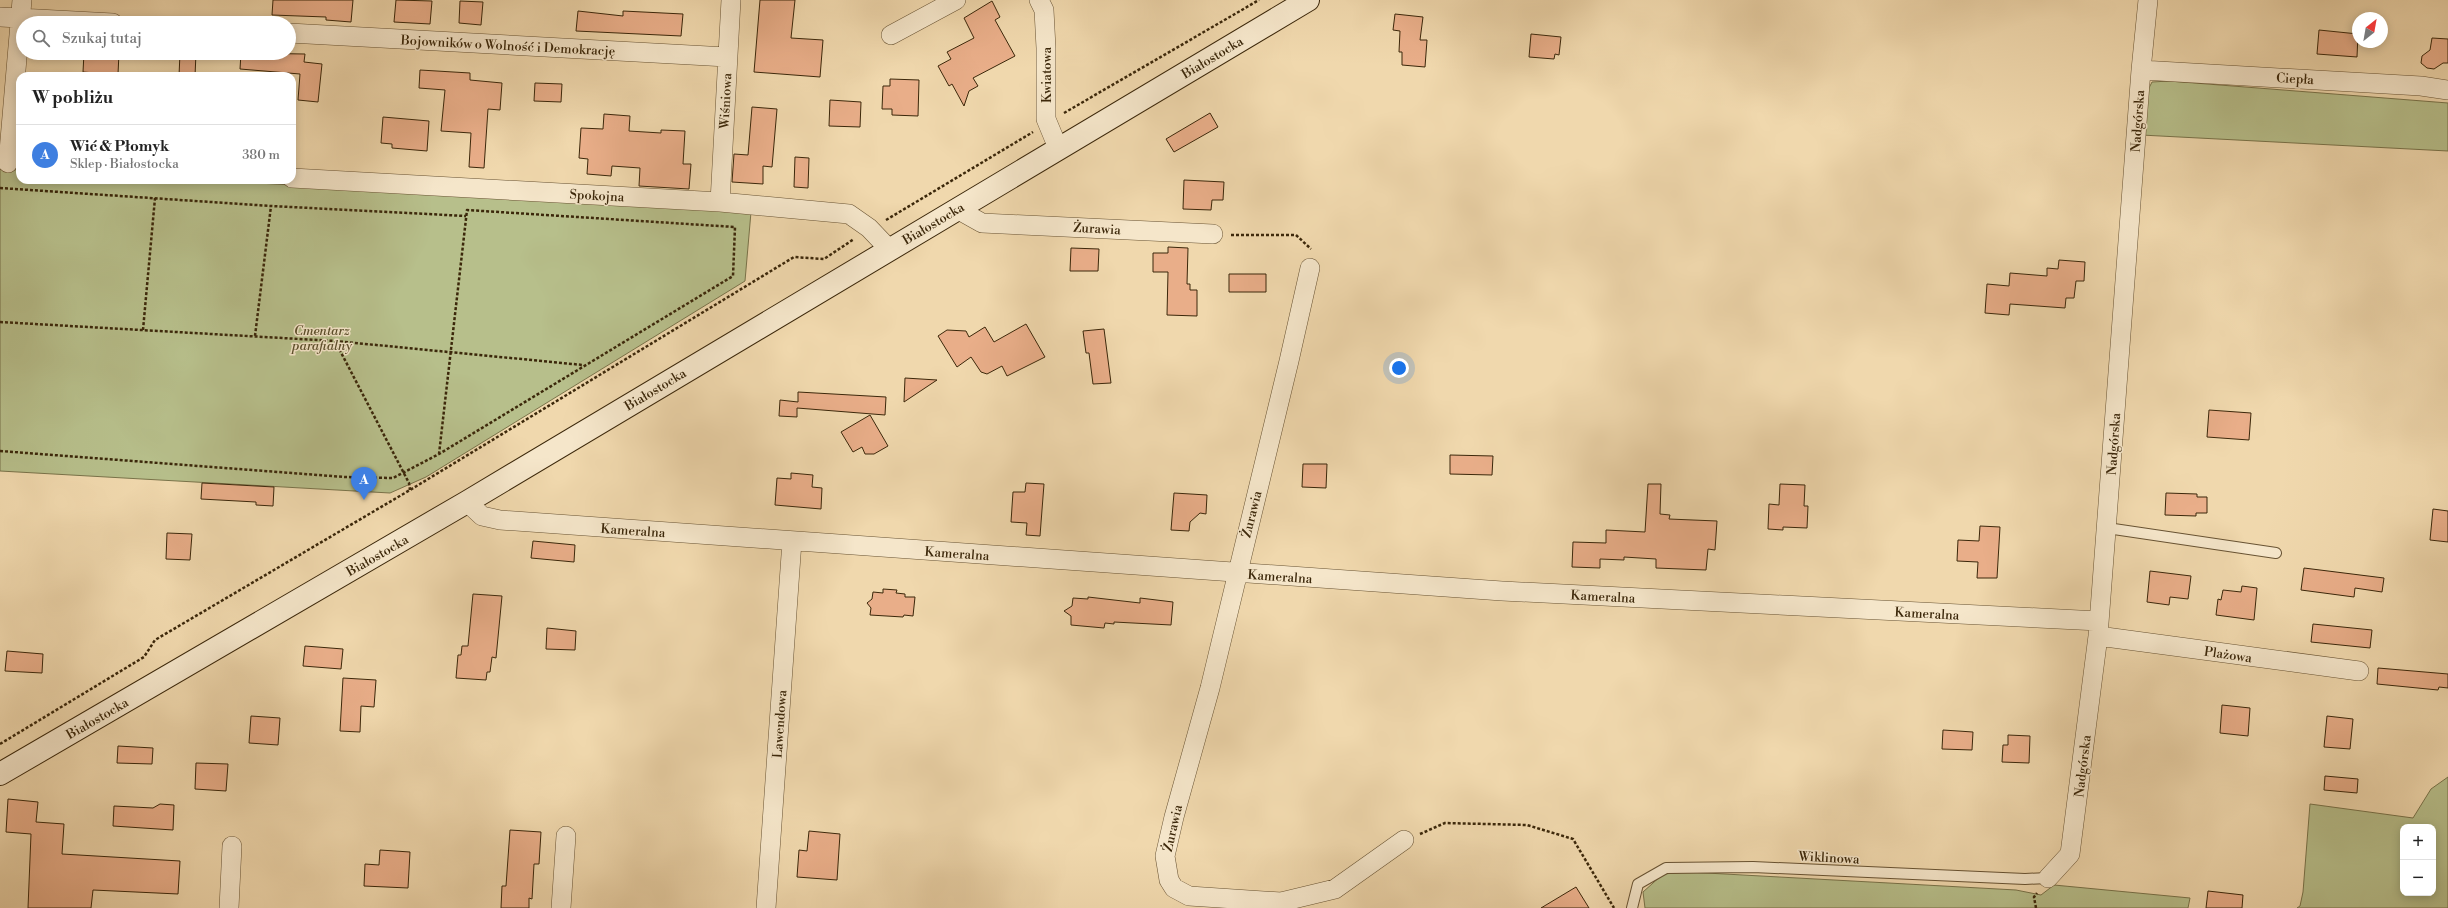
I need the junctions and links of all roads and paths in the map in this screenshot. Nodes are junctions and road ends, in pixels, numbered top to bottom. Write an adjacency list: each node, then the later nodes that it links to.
1 (731, 0): 12 (street, Wiśniowa)
2 (956, 0): 11 (street)
3 (1039, 0): 18 (street, Kwiatowa)
4 (1259, 0): 18 (path)
5 (1308, 0): 19 (street, Białostocka)
6 (2148, 0): 14 (street, Nadgórska)
7 (22, 9): 8 (street); 9 (street)
8 (68, 16)
9 (0, 17)
10 (296, 33): 12 (street, Bojowników o Wolność i Demokrację)
11 (891, 35)
12 (727, 57): 24 (street, Wiśniowa)
13 (18, 60): 15 (street)
14 (2141, 70): 17 (street, Ciepła); 43 (street, Nadgórska)
15 (17, 72)
16 (16, 80): 20 (street)
17 (2448, 90)
18 (1048, 123): 19 (street, Kwiatowa); 28 (path)
19 (1058, 148): 26 (street, Białostocka)
20 (9, 163)
21 (296, 178): 24 (street, Spokojna)
22 (0, 188): 23 (path)
23 (155, 198): 25 (path); 33 (path)
24 (720, 202): 28 (street, Spokojna)
25 (271, 206): 27 (path); 34 (path)
26 (957, 209): 29 (street, Żurawia); 30 (street, Białostocka)
27 (466, 216): 36 (path); 37 (path)
28 (869, 228): 30 (street, Spokojna); 41 (path)
29 (1213, 234): 31 (path)
30 (889, 249): 42 (street, Białostocka)
31 (1310, 268): 46 (street, Żurawia)
32 (0, 322): 33 (path)
33 (143, 330): 34 (path)
34 (255, 336): 35 (path)
35 (335, 341): 36 (path); 40 (path)
36 (451, 351): 37 (path); 39 (path)
37 (584, 365): 39 (path)
38 (0, 451): 40 (path)
39 (439, 454): 40 (path)
40 (404, 472): 41 (path)
41 (410, 490): 49 (path)
42 (467, 502): 44 (street, Kameralna); 50 (street, Białostocka)
43 (2107, 528): 45 (lane); 47 (street, Nadgórska)
44 (792, 541): 46 (street, Kameralna); 57 (street, Lawendowa)
45 (2276, 553)
46 (1236, 573): 47 (street, Kameralna); 52 (street, Żurawia)
47 (2099, 629): 48 (street, Plażowa); 54 (street, Nadgórska)
48 (2359, 671)
49 (0, 744)
50 (0, 774)
51 (566, 836): 56 (street)
52 (1404, 840): 58 (path)
53 (232, 846): 55 (street)
54 (2048, 878): 59 (lane, Wiklinowa)
55 (229, 908)
56 (561, 908)
57 (766, 908)
58 (1614, 908)
59 (1632, 908)

